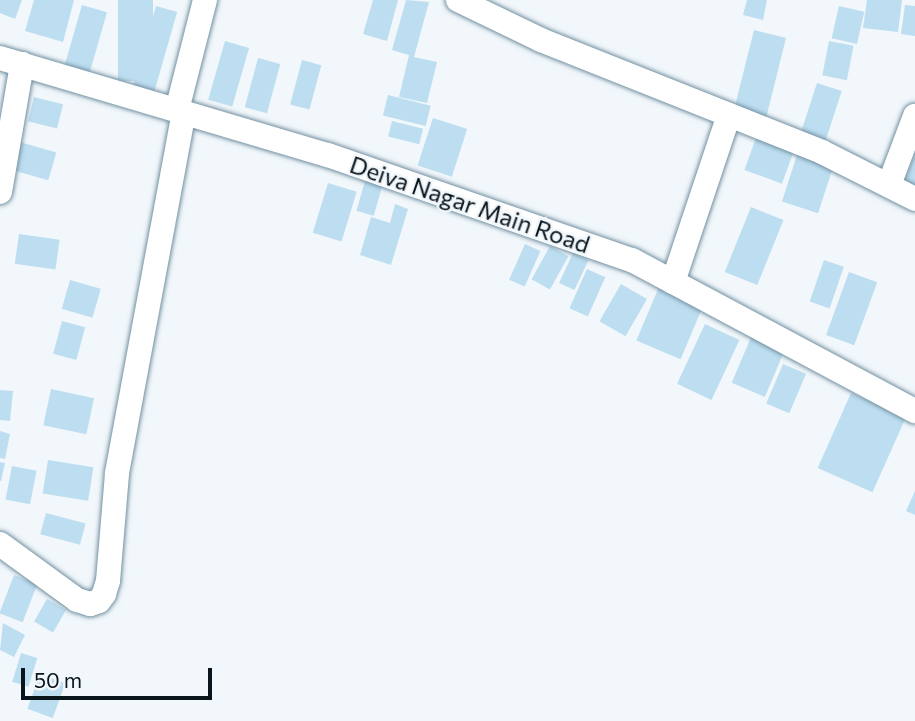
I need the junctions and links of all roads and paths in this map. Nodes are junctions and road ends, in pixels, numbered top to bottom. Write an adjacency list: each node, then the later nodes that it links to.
1 (205, 0): 4 (street)
2 (458, 0): 5 (street)
3 (11, 61): 4 (street, Deiva Nagar Main Road); 8 (street)
4 (180, 111): 10 (street, Deiva Nagar Main Road); 12 (street)
5 (729, 115): 7 (street); 10 (street)
6 (915, 116): 7 (street)
7 (889, 185): 9 (street)
8 (0, 192)
9 (915, 199)
10 (673, 282): 11 (street, Deiva Nagar Main Road)
11 (915, 411)
12 (0, 544)

